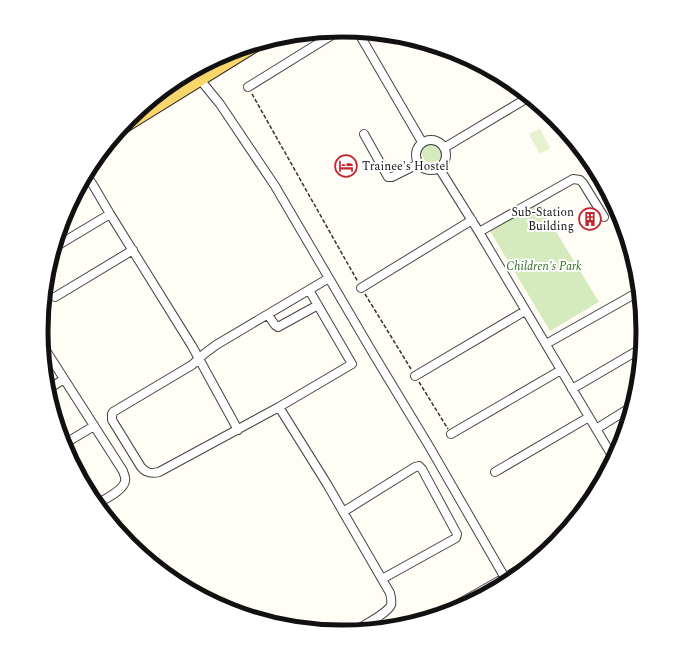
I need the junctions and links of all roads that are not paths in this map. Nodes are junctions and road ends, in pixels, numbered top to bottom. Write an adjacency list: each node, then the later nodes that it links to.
1 (327, 38): 6 (street)
2 (361, 38): 10 (street)
3 (241, 55): 5 (main road)
4 (197, 75): 5 (street)
5 (201, 80): 8 (main road); 21 (street)
6 (248, 87)
7 (524, 100): 11 (street)
8 (139, 119)
9 (364, 134): 12 (street)
10 (422, 142): 11 (street); 12 (street)
11 (444, 148): 13 (street)
12 (418, 164): 13 (street)
13 (439, 168): 17 (street)
14 (90, 180): 15 (street)
15 (110, 214): 19 (street); 20 (street)
16 (604, 217): 18 (street)
17 (472, 220): 18 (street); 22 (street)
18 (480, 232): 27 (street)
19 (63, 242)
20 (133, 250): 25 (street); 32 (street)
21 (329, 278): 23 (street); 50 (street)
22 (361, 288)
23 (309, 290): 26 (street); 28 (street)
24 (634, 294): 29 (street)
25 (55, 297)
26 (318, 305): 28 (street); 38 (street)
27 (525, 311): 29 (street); 34 (street)
28 (268, 315): 32 (street)
29 (546, 344): 33 (street)
30 (636, 352): 37 (street)
31 (50, 357): 35 (street)
32 (199, 359): 43 (street); 43 (street)
33 (561, 370): 37 (street); 44 (street)
34 (415, 376)
35 (64, 380): 36 (street); 41 (street)
36 (54, 386)
37 (572, 389): 40 (street)
38 (279, 408): 43 (street); 49 (street)
39 (625, 411): 42 (street)
40 (589, 417): 42 (street); 47 (street)
41 (94, 426): 45 (street); 48 (street)
42 (596, 429): 46 (street)
43 (238, 430)
44 (451, 434)
45 (70, 441)
46 (610, 452)
47 (495, 472)
48 (103, 501)
49 (343, 512): 51 (street); 51 (street)
50 (503, 577)
51 (382, 579): 52 (street)
52 (367, 624)

